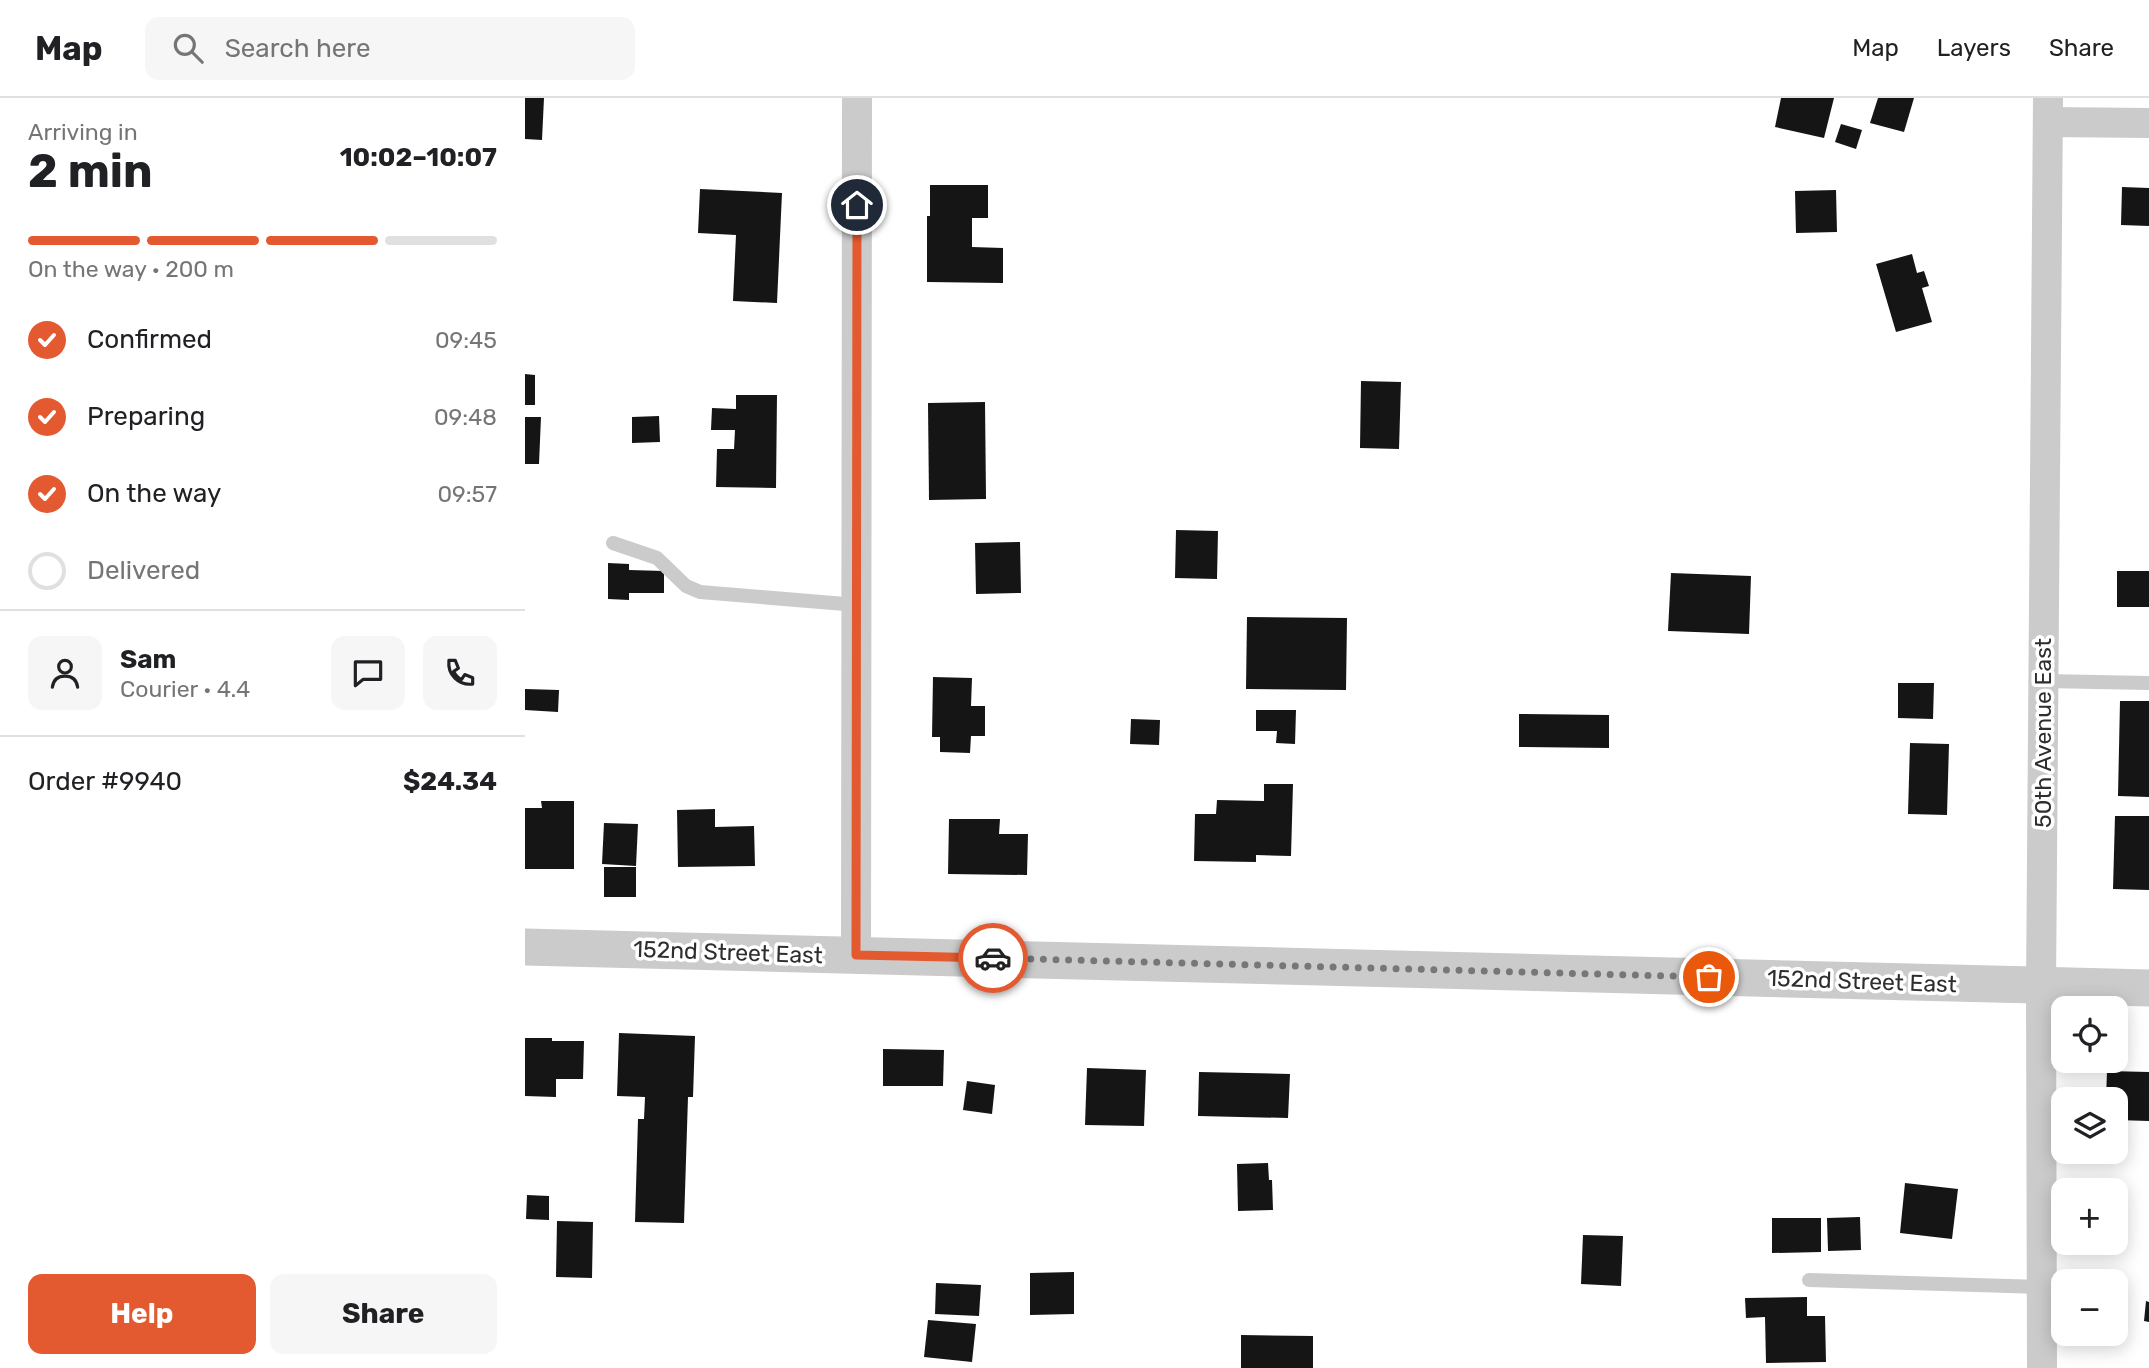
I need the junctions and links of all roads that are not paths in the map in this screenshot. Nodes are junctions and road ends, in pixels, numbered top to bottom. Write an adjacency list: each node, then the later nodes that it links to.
1 (857, 98): 5 (street)
2 (2048, 110): 3 (street); 6 (street, 50th Avenue East)
3 (2149, 123)
4 (613, 544): 5 (lane)
5 (856, 605): 9 (street)
6 (2044, 681): 7 (lane); 10 (street, 50th Avenue East)
7 (2149, 683)
8 (525, 947): 9 (street, 152nd Street East)
9 (856, 955): 10 (street, 152nd Street East)
10 (2041, 986): 11 (street, 152nd Street East); 13 (street, 50th Avenue East)
11 (2149, 988)
12 (1809, 1280): 13 (lane)
13 (2042, 1287): 14 (street, 50th Avenue East)
14 (2042, 1368)

